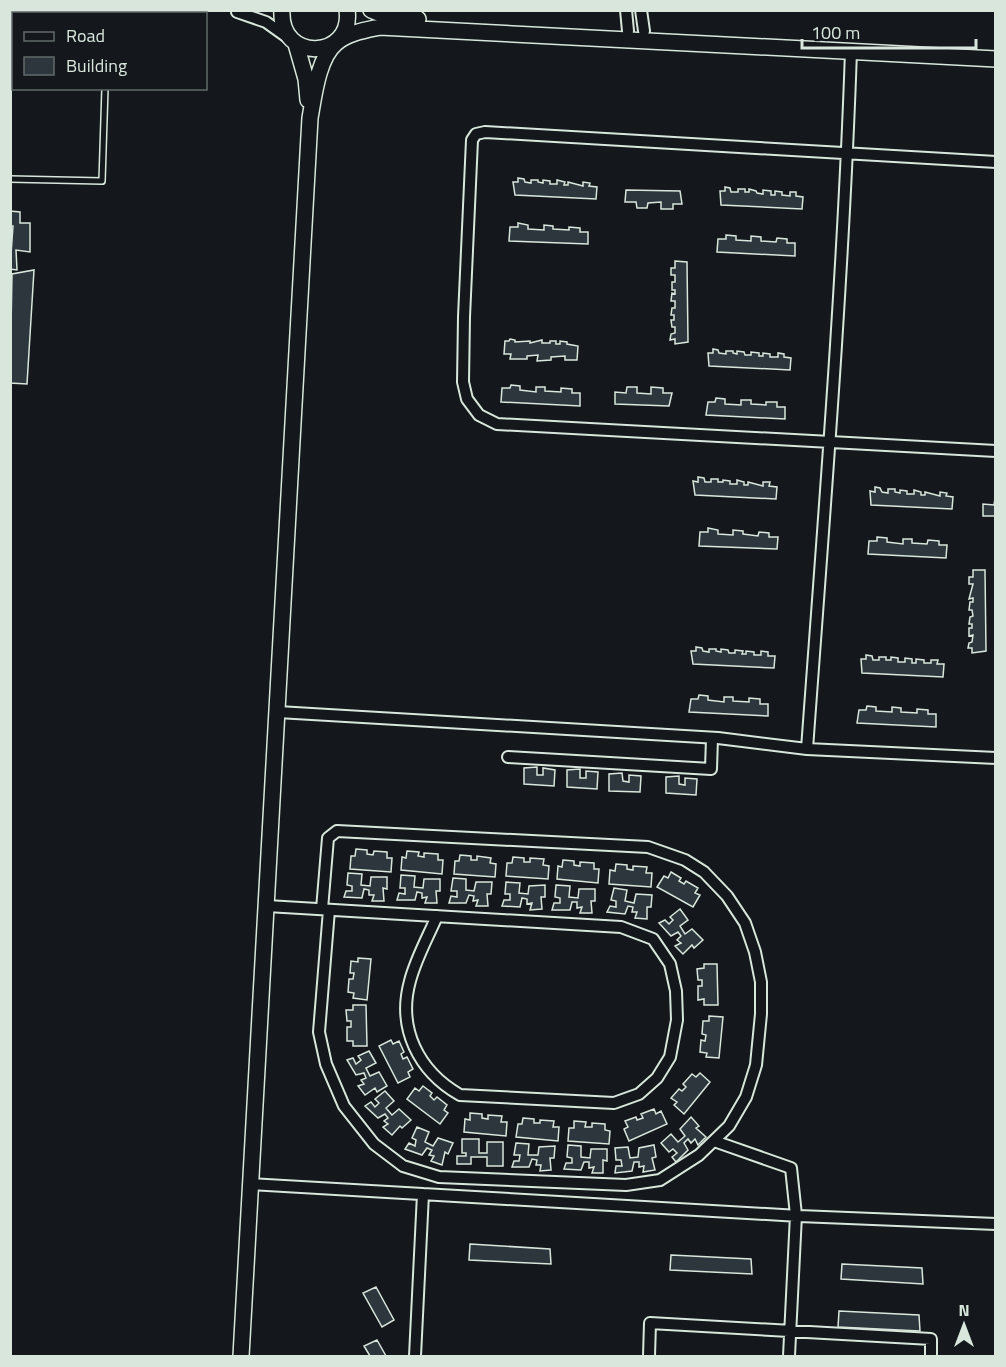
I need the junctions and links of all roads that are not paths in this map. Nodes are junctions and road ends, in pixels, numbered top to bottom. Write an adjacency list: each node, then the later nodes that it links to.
1 (282, 10): 9 (street)
2 (347, 10): 10 (street)
3 (371, 10): 7 (street)
4 (626, 10): 7 (street)
5 (641, 10): 8 (street)
6 (236, 11): 9 (street)
7 (628, 31): 8 (street)
8 (644, 31): 11 (street)
9 (293, 42): 10 (street); 15 (street)
10 (336, 42): 12 (street); 15 (street)
11 (996, 50)
12 (851, 51): 13 (street); 16 (street)
13 (996, 59)
14 (105, 90): 18 (lane)
15 (310, 118): 21 (street)
16 (847, 153): 17 (street); 19 (street); 19 (street)
17 (996, 162)
18 (10, 179)
19 (830, 443): 20 (street); 23 (street)
20 (996, 451)
21 (278, 712): 22 (street); 26 (street)
22 (712, 738): 23 (street); 24 (street)
23 (807, 749): 25 (street)
24 (508, 757)
25 (996, 758)
26 (267, 906): 27 (street); 30 (street)
27 (326, 910): 28 (street); 29 (street); 29 (street)
28 (437, 916): 28 (street)
29 (714, 1141): 32 (street)
30 (251, 1184): 31 (street); 35 (street)
31 (423, 1194): 32 (street); 36 (street)
32 (796, 1215): 33 (street); 34 (street)
33 (996, 1224)
34 (790, 1331): 37 (street); 38 (street); 39 (street)
35 (241, 1356)
36 (415, 1356)
37 (649, 1356)
38 (789, 1356)
39 (931, 1356)

